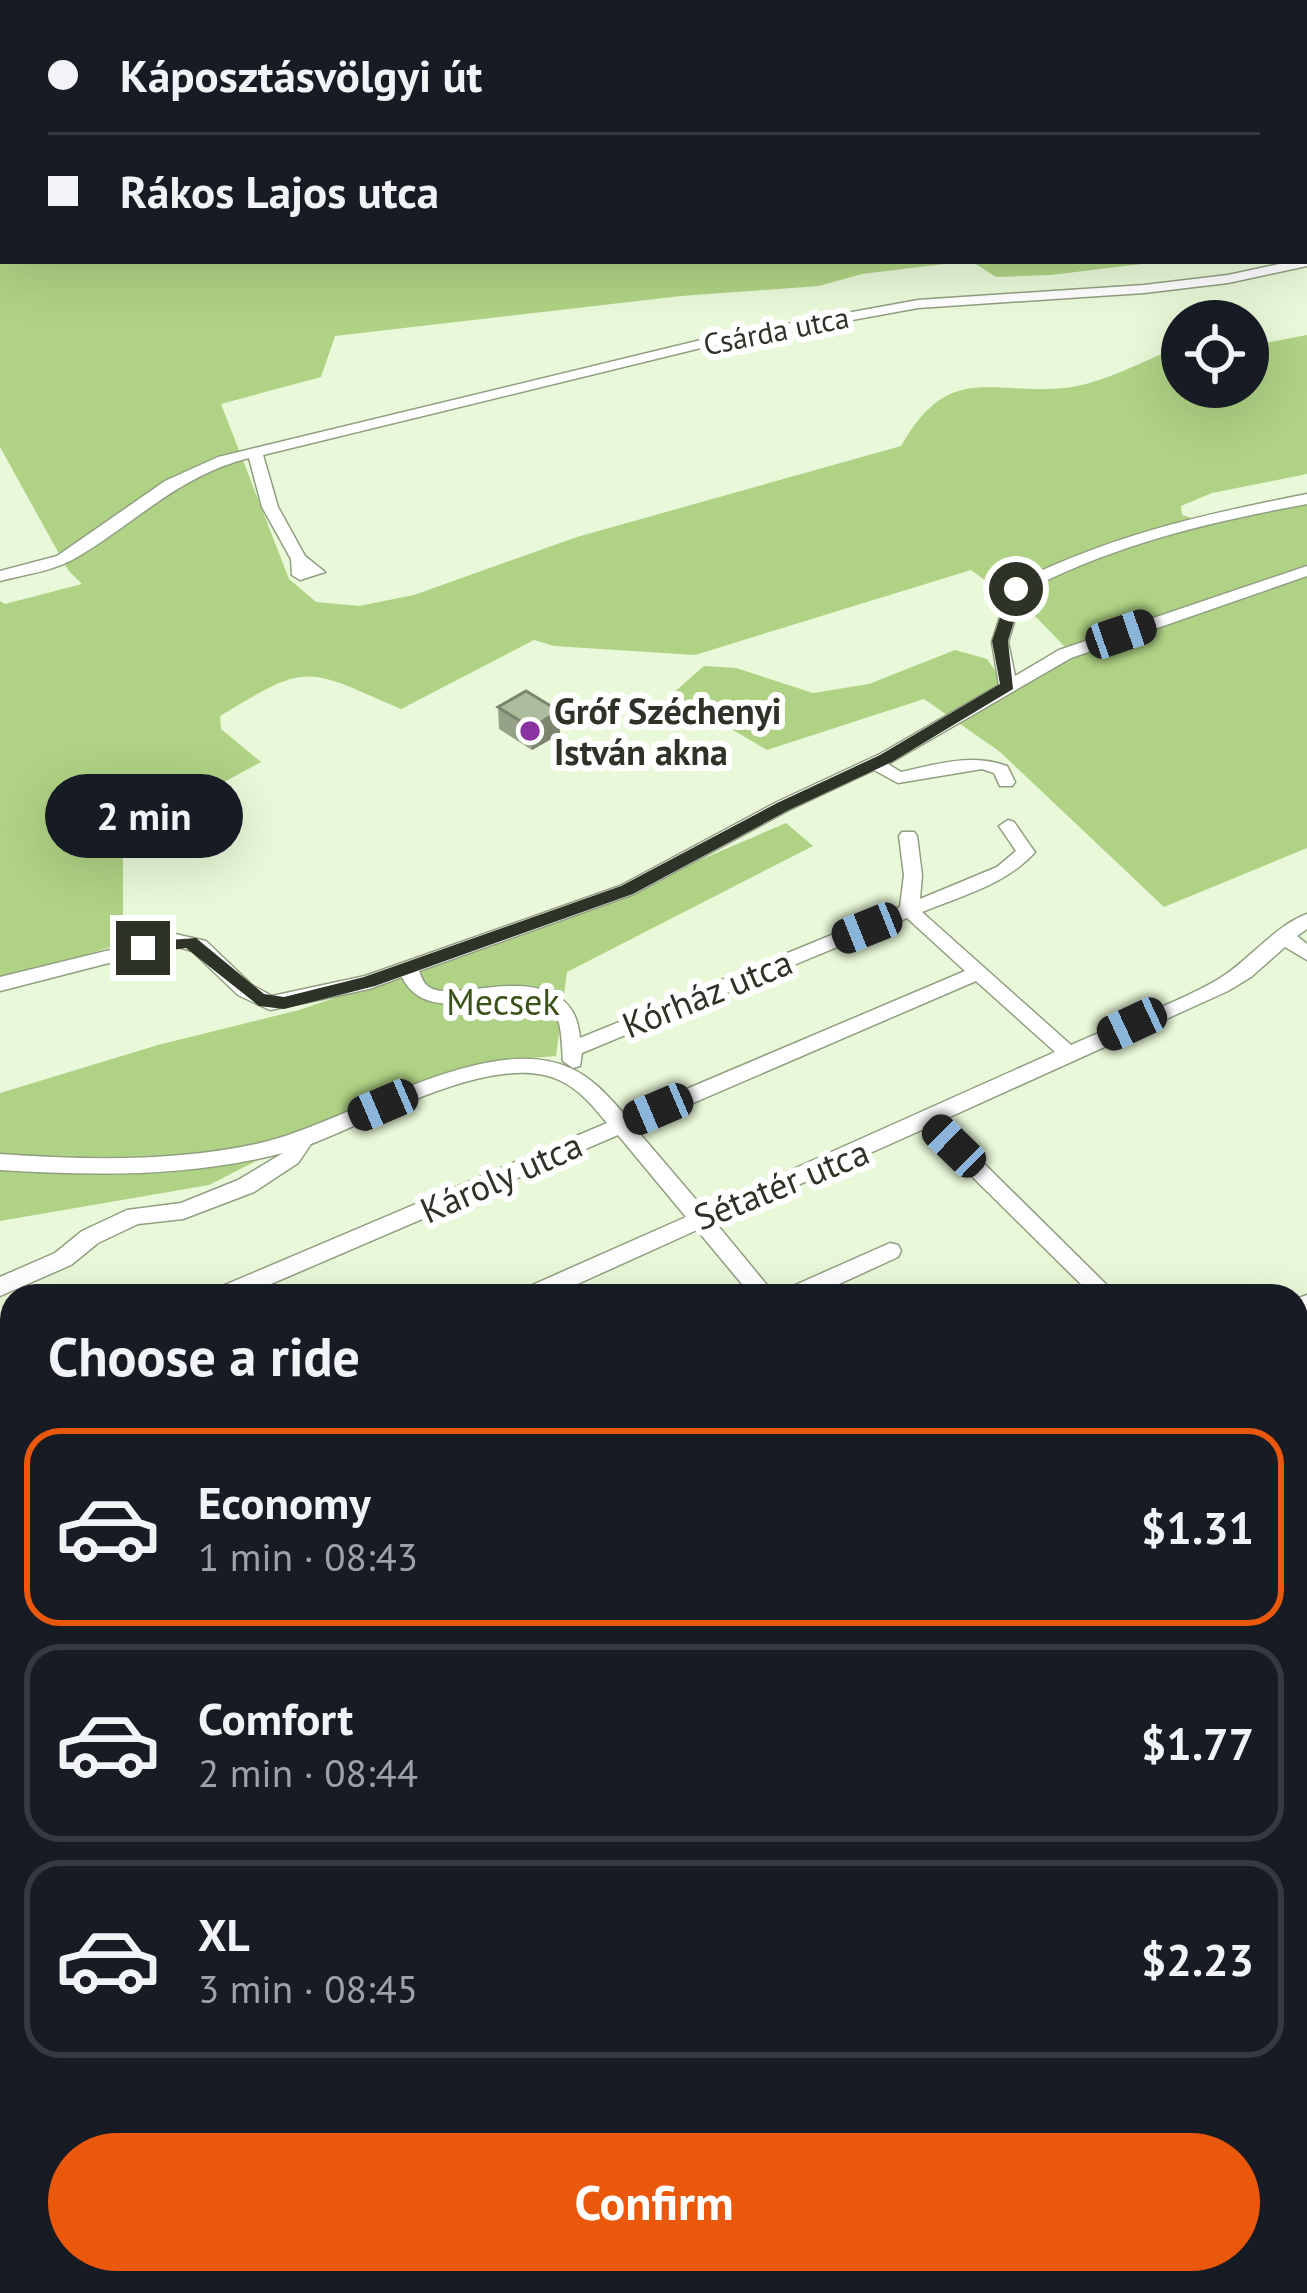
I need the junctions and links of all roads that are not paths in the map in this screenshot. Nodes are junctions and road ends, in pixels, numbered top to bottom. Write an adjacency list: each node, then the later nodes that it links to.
1 (1297, 264): 2 (street, Csárda utca)
2 (255, 452): 4 (street); 6 (street, Csárda utca)
3 (1307, 500): 7 (street)
4 (298, 559)
5 (1307, 571): 7 (street)
6 (0, 576)
7 (1008, 686): 8 (street)
8 (875, 763): 9 (street); 16 (street)
9 (1006, 782)
10 (1008, 826): 12 (street, Kórház utca)
11 (908, 836): 12 (street)
12 (909, 910): 17 (street); 19 (street, Kórház utca)
13 (1307, 920): 14 (street, Sétatér utca)
14 (1284, 936): 15 (street); 20 (street, Sétatér utca)
15 (1307, 954)
16 (408, 968): 18 (street); 19 (street)
17 (978, 973): 20 (street); 23 (street, Károly utca)
18 (0, 984)
19 (572, 1049): 21 (street)
20 (1069, 1054): 22 (street, Sétatér utca)
21 (574, 1073): 23 (street); 24 (street)
22 (928, 1120): 26 (street, Sétatér utca); 33 (street)
23 (621, 1125): 26 (street); 29 (street, Károly utca)
24 (303, 1140): 25 (street); 28 (street)
25 (0, 1162)
26 (700, 1216): 30 (street, Sétatér utca); 31 (street)
27 (890, 1251): 32 (street)
28 (7, 1284)
29 (249, 1284)
30 (555, 1284)
31 (755, 1284)
32 (818, 1284)
33 (1090, 1284)

